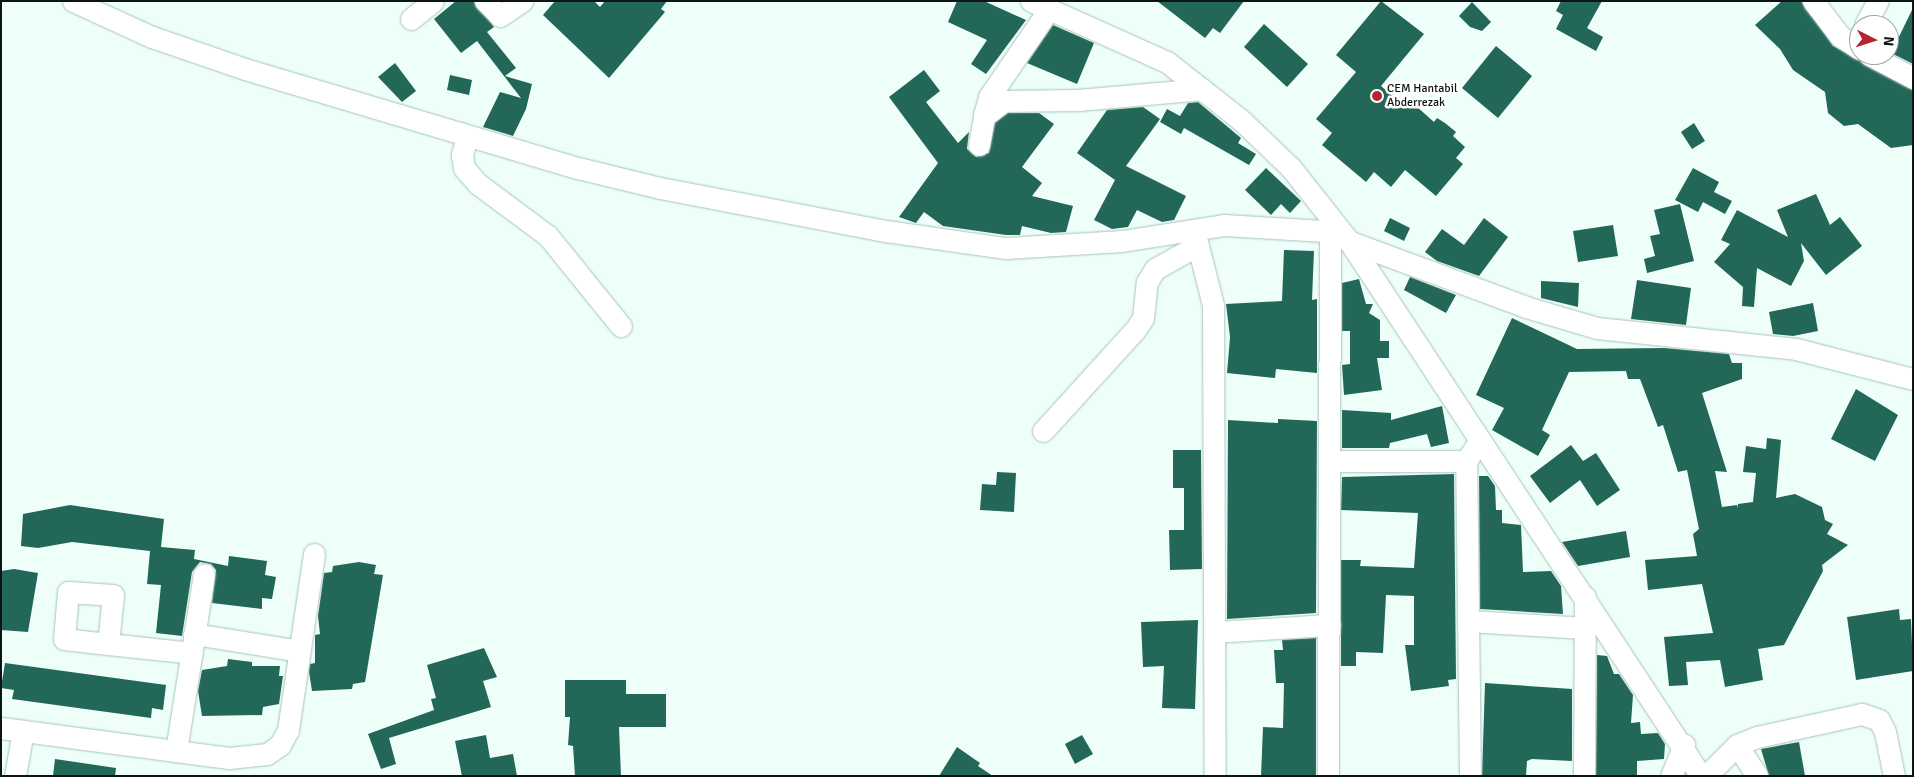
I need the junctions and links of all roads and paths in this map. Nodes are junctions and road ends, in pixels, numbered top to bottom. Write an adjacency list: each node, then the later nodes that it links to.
1 (73, 1): 16 (street)
2 (433, 1): 10 (street)
3 (485, 1): 4 (street)
4 (522, 1)
5 (1813, 1): 11 (street)
6 (1878, 1): 9 (street)
7 (1040, 5): 8 (street); 15 (street)
8 (1074, 10): 14 (street)
9 (1871, 15)
10 (410, 19)
11 (1849, 41)
12 (1891, 65): 13 (street)
13 (1913, 78)
14 (1202, 89): 15 (street); 18 (street)
15 (984, 116): 17 (street)
16 (467, 137): 19 (street); 20 (street)
17 (979, 145)
18 (1340, 234): 19 (street); 21 (street); 23 (street); 24 (street)
19 (1196, 238): 22 (street); 32 (street)
20 (620, 326)
21 (1913, 379)
22 (1043, 431)
23 (1479, 442): 25 (street); 28 (street)
24 (1330, 461): 25 (street); 30 (street)
25 (1466, 461): 29 (street)
26 (314, 554): 35 (street)
27 (204, 574): 34 (street)
28 (1585, 597): 31 (street); 38 (street)
29 (1468, 621): 31 (street); 44 (street)
30 (1330, 625): 32 (street); 43 (street)
31 (1585, 628): 45 (street)
32 (1215, 632): 42 (street)
33 (108, 644): 34 (street)
34 (193, 644): 35 (street); 40 (street)
35 (300, 651): 40 (street)
36 (1, 728): 37 (street)
37 (23, 731): 40 (street); 41 (street)
38 (1684, 745): 46 (street); 47 (street)
39 (1737, 745): 48 (street); 49 (street); 50 (street)
40 (176, 751)
41 (15, 776)
42 (1215, 776)
43 (1328, 776)
44 (1470, 776)
45 (1584, 776)
46 (1671, 776)
47 (1701, 776)
48 (1706, 776)
49 (1757, 776)
50 (1894, 776)

